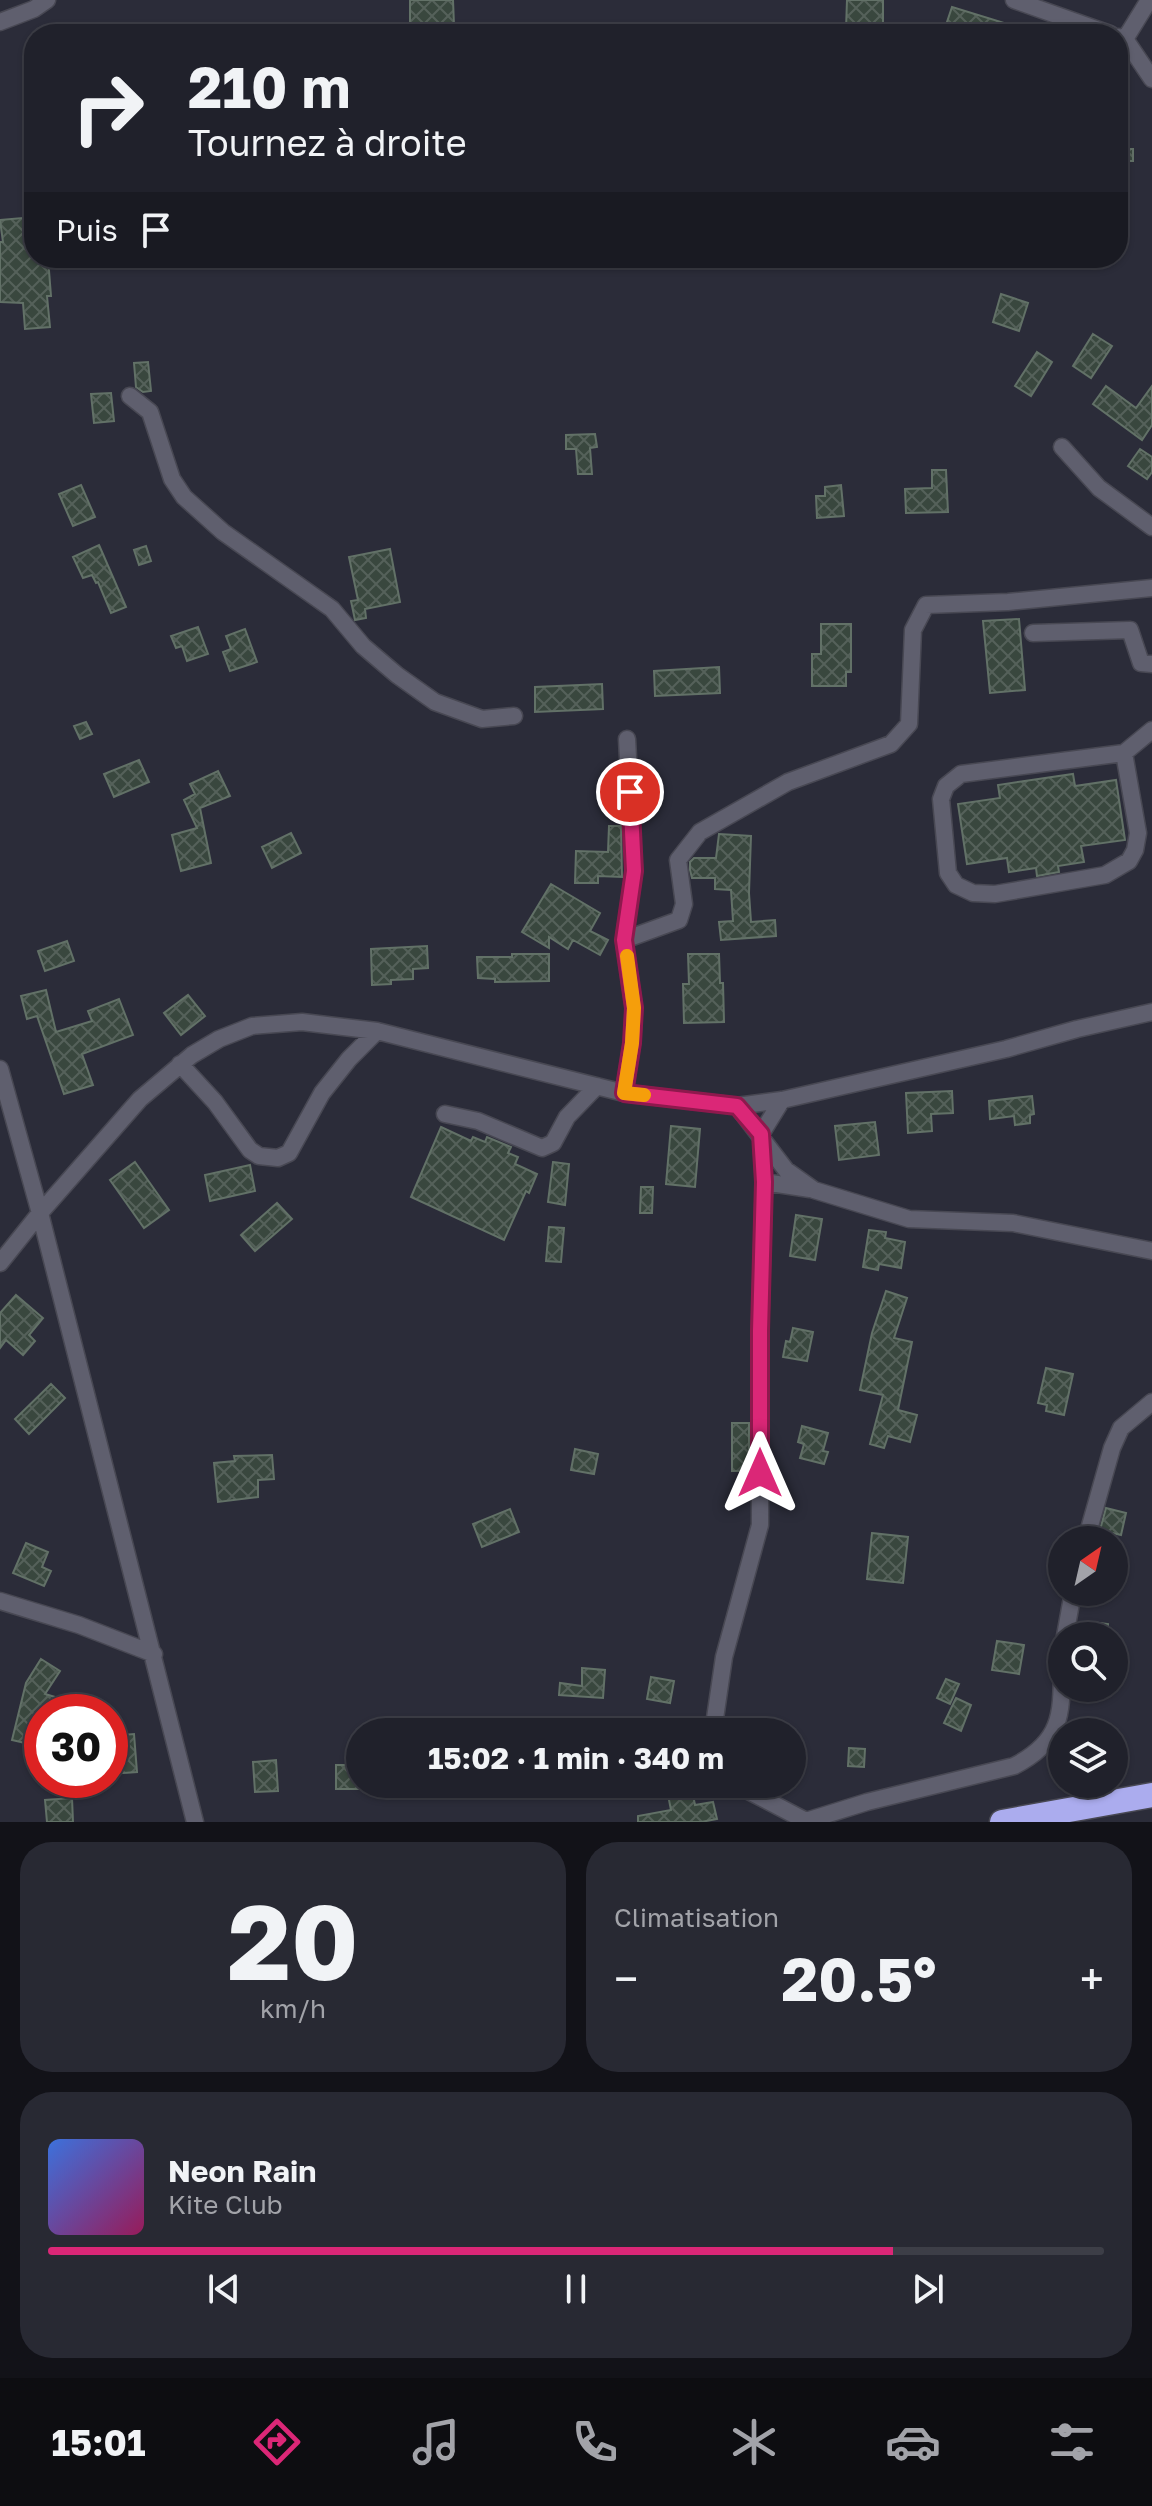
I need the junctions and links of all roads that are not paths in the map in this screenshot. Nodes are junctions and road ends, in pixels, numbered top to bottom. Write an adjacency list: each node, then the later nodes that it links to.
1 (47, 0): 4 (street)
2 (1014, 0): 5 (street)
3 (1149, 0): 6 (street)
4 (0, 22)
5 (1081, 24)
6 (1128, 25)
7 (1128, 49): 8 (street)
8 (1152, 79)
9 (130, 396): 15 (street)
10 (1062, 447): 11 (street)
11 (1152, 527)
12 (1152, 588): 19 (street)
13 (1033, 633): 14 (street)
14 (1152, 664)
15 (514, 716)
16 (1152, 730): 18 (street)
17 (627, 739): 19 (street)
18 (1124, 753): 18 (street)
19 (624, 940): 25 (street)
20 (1152, 1012): 26 (street)
21 (377, 1031): 22 (street); 22 (street); 24 (street)
22 (180, 1064): 32 (street)
23 (0, 1069): 32 (street)
24 (597, 1086): 25 (street); 28 (street)
25 (624, 1093): 27 (street)
26 (782, 1100): 27 (street); 29 (street)
27 (737, 1106): 29 (street)
28 (445, 1114)
29 (761, 1134): 30 (street); 31 (street)
30 (764, 1182): 31 (street); 40 (street)
31 (814, 1190): 33 (street)
32 (40, 1213): 34 (street); 38 (street)
33 (1152, 1251)
34 (0, 1263)
35 (1152, 1402): 36 (street)
36 (1090, 1526)
37 (0, 1601): 38 (street)
38 (154, 1654): 43 (street)
39 (1061, 1702): 44 (street)
40 (715, 1718)
41 (1152, 1795): 45 (highway)
42 (762, 1798): 44 (street)
43 (195, 1822)
44 (807, 1822)
45 (1002, 1822)

